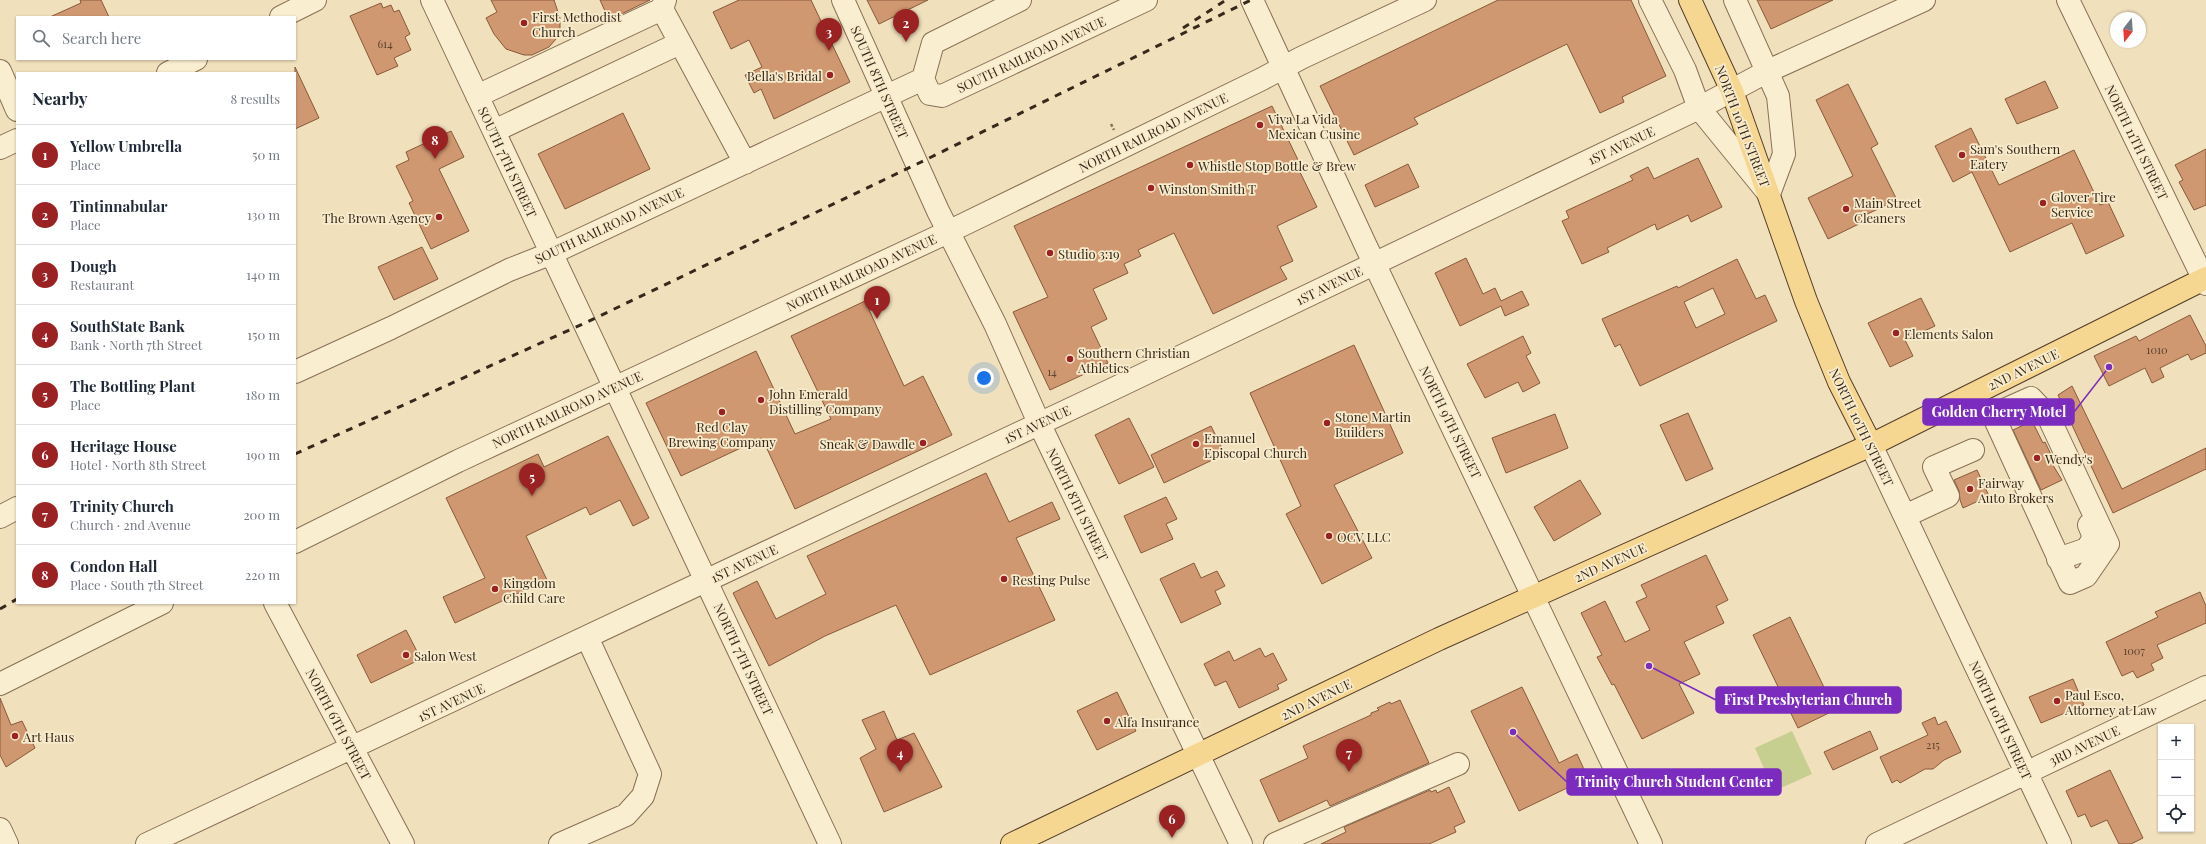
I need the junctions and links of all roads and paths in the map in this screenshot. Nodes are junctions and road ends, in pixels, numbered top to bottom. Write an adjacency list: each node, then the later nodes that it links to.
1 (315, 0): 14 (street)
2 (432, 0): 23 (street, SOUTH 7TH STREET)
3 (843, 0): 24 (street, SOUTH 8TH STREET)
4 (1020, 0): 21 (street)
5 (1146, 0): 21 (street, SOUTH RAILROAD AVENUE)
6 (1252, 0): 17 (street, NORTH 9TH STREET)
7 (1426, 0): 17 (street, NORTH RAILROAD AVENUE)
8 (1650, 0): 26 (street)
9 (1690, 0): 22 (main road, NORTH 10TH STREET)
10 (1735, 0): 18 (street)
11 (1924, 0): 18 (street, 1ST AVENUE)
12 (2068, 0): 36 (street, NORTH 11TH STREET)
13 (663, 4): 15 (street); 23 (street)
14 (283, 16)
15 (680, 43): 27 (street); 30 (street)
16 (194, 60): 20 (street)
17 (1282, 67): 33 (street, NORTH RAILROAD AVENUE); 35 (street, NORTH 9TH STREET)
18 (1768, 71): 22 (street, 1ST AVENUE); 32 (street)
19 (0, 72): 25 (street)
20 (170, 72)
21 (923, 79): 24 (street, SOUTH RAILROAD AVENUE)
22 (1732, 91): 26 (street, 1ST AVENUE); 32 (main road, NORTH 10TH STREET)
23 (477, 96): 27 (street, SOUTH 7TH STREET)
24 (886, 97): 30 (street, SOUTH RAILROAD AVENUE); 31 (street, SOUTH 8TH STREET)
25 (16, 108)
26 (1699, 108): 32 (street); 35 (street, 1ST AVENUE)
27 (494, 131): 34 (street, SOUTH 7TH STREET)
28 (16, 140): 29 (street)
29 (0, 148)
30 (745, 163): 34 (street, SOUTH RAILROAD AVENUE)
31 (917, 164): 33 (street, NORTH 8TH STREET)
32 (1769, 194): 45 (main road, NORTH 10TH STREET)
33 (948, 232): 40 (street, NORTH RAILROAD AVENUE); 44 (street, NORTH 8TH STREET)
34 (552, 253): 37 (street, SOUTH 7TH STREET); 39 (street, SOUTH RAILROAD AVENUE)
35 (1374, 263): 44 (street, 1ST AVENUE); 52 (street, NORTH 9TH STREET)
36 (2205, 281): 38 (main road, 2ND AVENUE)
37 (585, 323): 40 (street, NORTH 7TH STREET)
38 (2020, 371): 41 (main road, 2ND AVENUE); 42 (street)
39 (296, 372)
40 (614, 387): 50 (street, NORTH RAILROAD AVENUE); 51 (street, NORTH 7TH STREET)
41 (1980, 390): 43 (street); 45 (main road, 2ND AVENUE)
42 (2032, 398): 43 (street); 43 (street)
43 (1993, 415)
44 (1039, 423): 51 (street, 1ST AVENUE); 59 (street, NORTH 8TH STREET)
45 (1871, 445): 48 (street, NORTH 10TH STREET); 52 (main road, 2ND AVENUE)
46 (1973, 450): 48 (street)
47 (16, 509): 49 (street)
48 (1905, 516): 61 (street, NORTH 10TH STREET)
49 (0, 517)
50 (296, 542)
51 (707, 580): 55 (street, 1ST AVENUE); 67 (street, NORTH 7TH STREET)
52 (1534, 596): 59 (main road, 2ND AVENUE); 71 (street, NORTH 9TH STREET)
53 (160, 604): 56 (street)
54 (280, 612): 58 (street, NORTH 6TH STREET)
55 (587, 637): 58 (street, 1ST AVENUE); 66 (street)
56 (0, 684)
57 (2206, 687): 61 (street, 3RD AVENUE)
58 (352, 749): 64 (street, 1ST AVENUE); 65 (street, NORTH 6TH STREET)
59 (1198, 755): 68 (main road, 2ND AVENUE); 69 (street, NORTH 8TH STREET)
60 (1458, 764): 70 (street)
61 (2026, 772): 72 (street, 3RD AVENUE); 73 (street, NORTH 10TH STREET)
62 (0, 829): 63 (street)
63 (7, 844)
64 (147, 844)
65 (403, 844)
66 (560, 844)
67 (830, 844)
68 (1012, 844)
69 (1241, 844)
70 (1275, 844)
71 (1651, 844)
72 (1877, 844)
73 (2060, 844)

